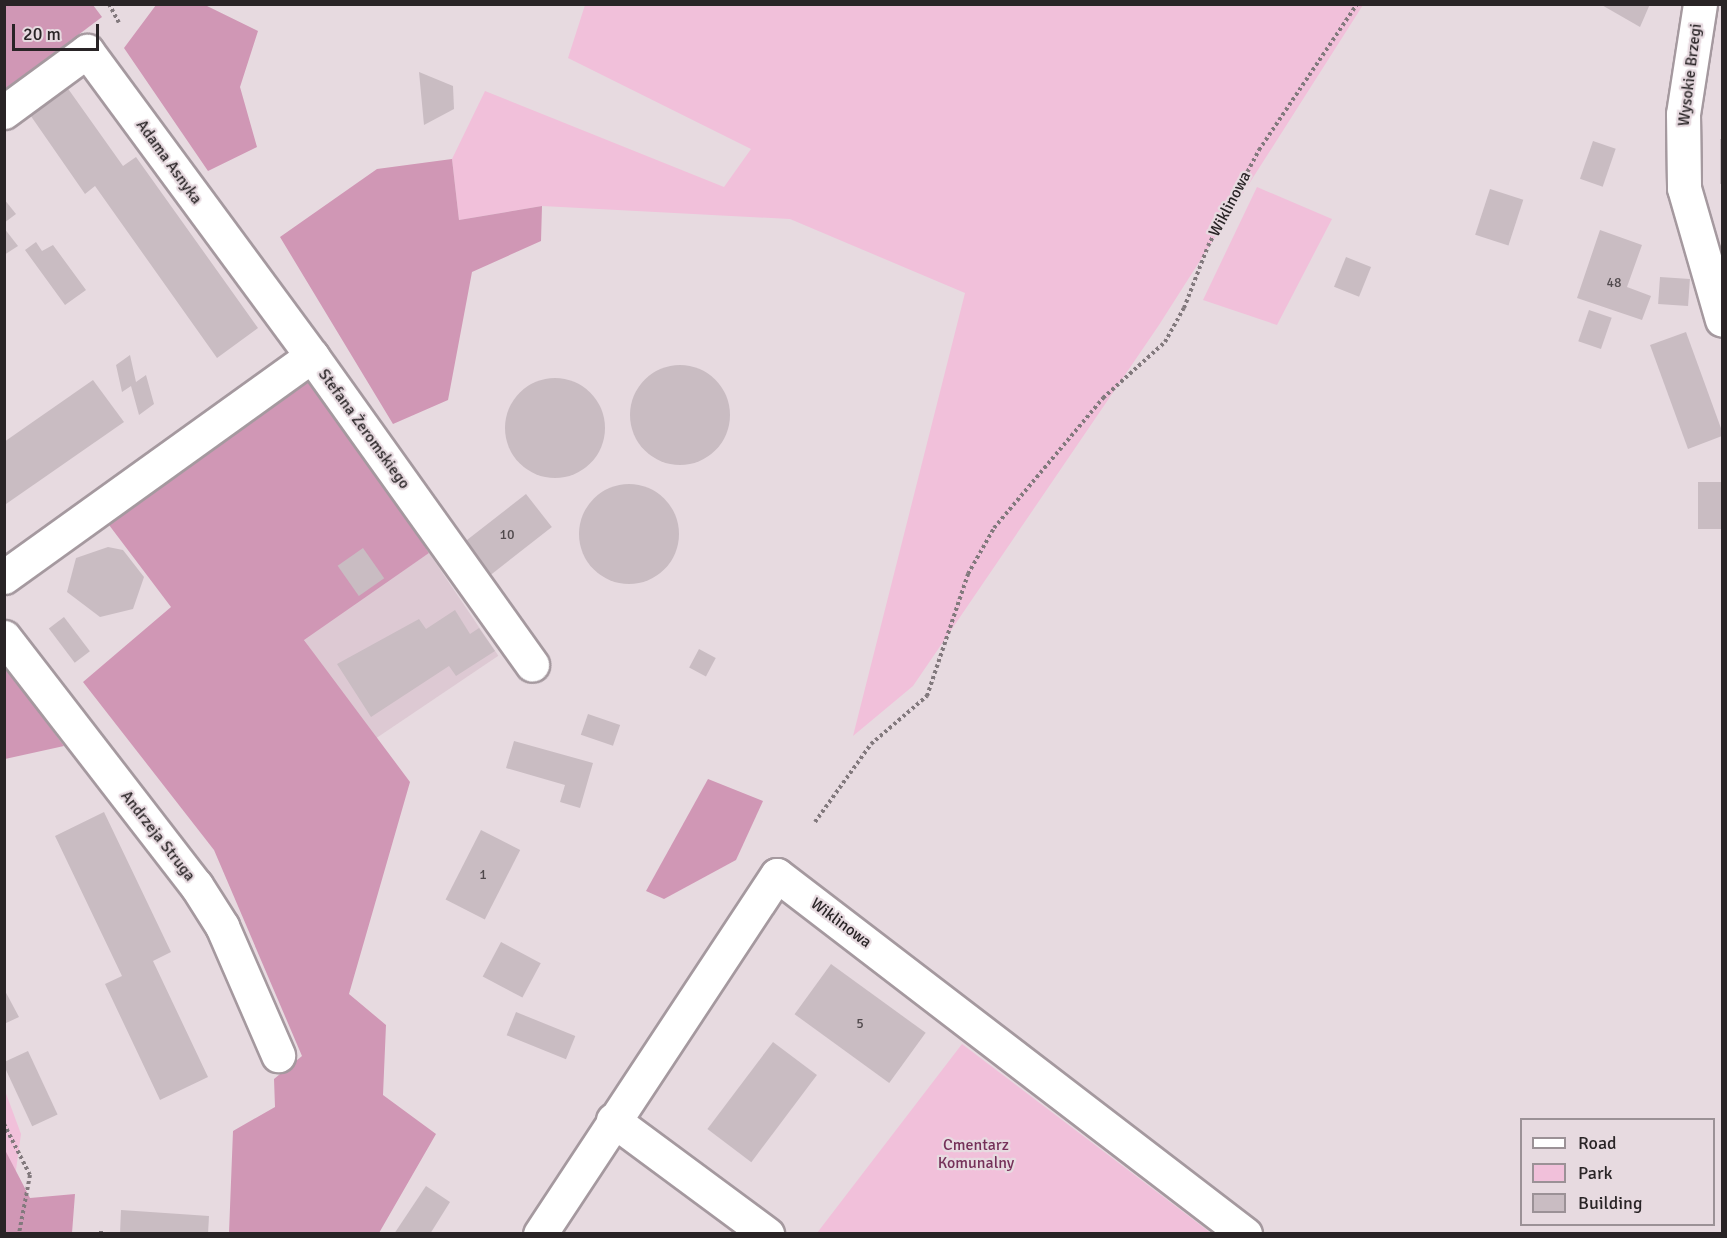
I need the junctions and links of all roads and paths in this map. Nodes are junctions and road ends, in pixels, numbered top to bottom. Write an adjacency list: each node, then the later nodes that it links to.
1 (109, 4): 4 (path)
2 (1357, 4): 11 (path, Wiklinowa)
3 (1700, 4): 6 (street, Wysokie Brzegi)
4 (119, 23)
5 (4, 112): 7 (street, Adama Asnyka)
6 (1722, 320)
7 (312, 356): 8 (street, Stefana Żeromskiego); 10 (street, Stefana Żeromskiego)
8 (4, 578)
9 (4, 636): 12 (street, Andrzeja Struga)
10 (532, 664)
11 (814, 822)
12 (278, 1055)
13 (612, 1120): 16 (street, Wiklinowa); 17 (street); 18 (street, Wiklinowa)
14 (4, 1124): 15 (path)
15 (19, 1233)
16 (540, 1233)
17 (767, 1233)
18 (1245, 1233)

